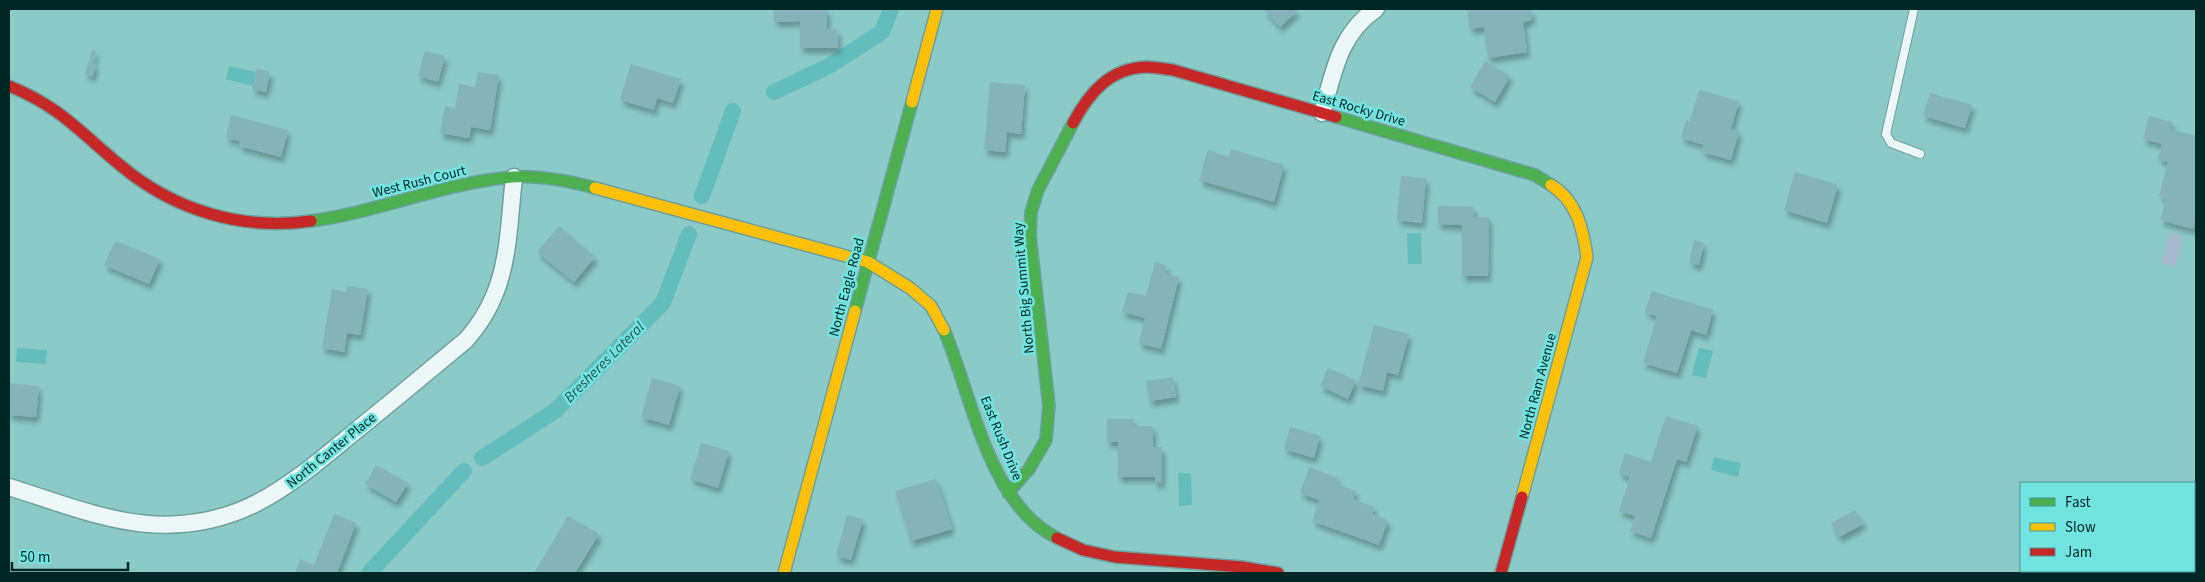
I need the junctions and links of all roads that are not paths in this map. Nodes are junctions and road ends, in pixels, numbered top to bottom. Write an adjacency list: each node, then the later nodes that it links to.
1 (937, 9): 10 (street, North Eagle Road)
2 (1376, 9): 6 (street)
3 (1914, 9): 7 (lane)
4 (1125, 71): 6 (street, East Rocky Drive); 12 (street, North Big Summit Way)
5 (9, 86): 8 (street, West Rush Court)
6 (1322, 113): 9 (street, East Rocky Drive)
7 (1920, 154)
8 (514, 177): 10 (street, West Rush Court); 11 (street, North Canter Place)
9 (1573, 207): 15 (street, North Ram Avenue)
10 (868, 262): 12 (street, East Rush Drive); 13 (street, North Eagle Road)
11 (9, 487)
12 (1008, 493): 14 (street, East Rush Drive)
13 (784, 573)
14 (1278, 573)
15 (1501, 573)

